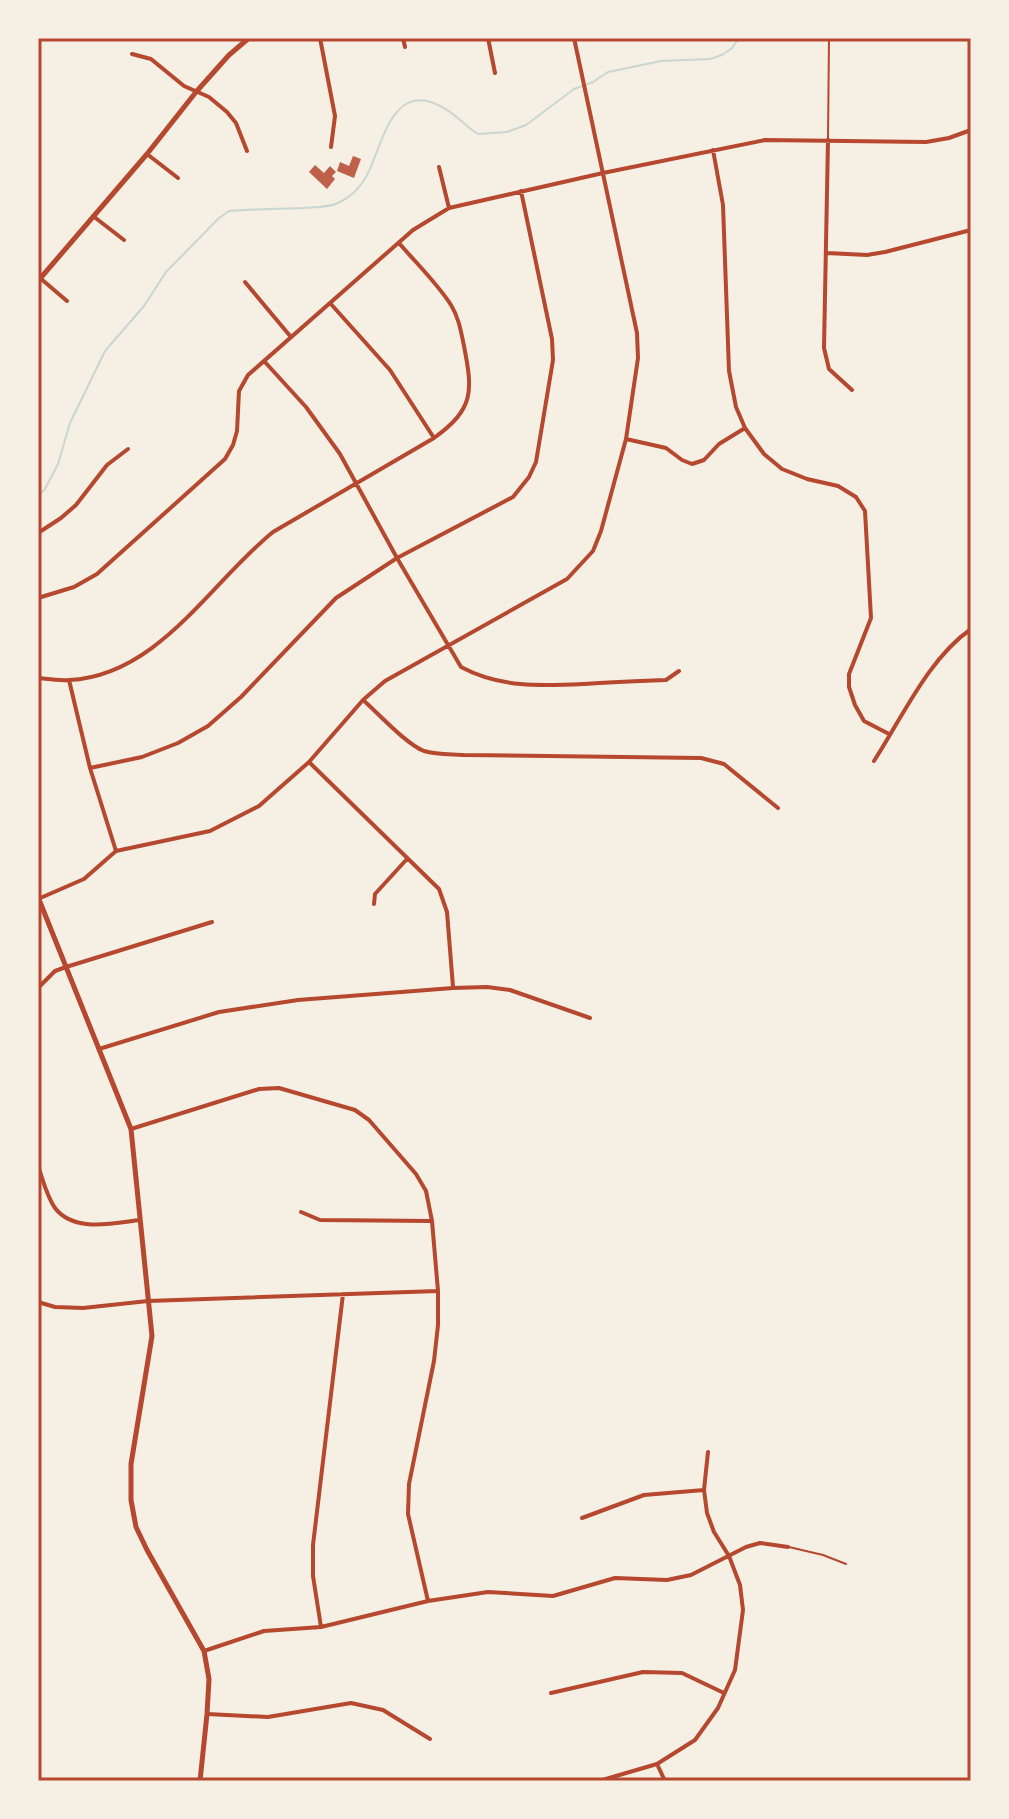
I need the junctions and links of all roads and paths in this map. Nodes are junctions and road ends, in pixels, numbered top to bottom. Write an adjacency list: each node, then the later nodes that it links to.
1 (249, 38): 10 (street)
2 (320, 38): 13 (street)
3 (403, 38): 7 (street)
4 (488, 38): 9 (street)
5 (574, 38): 18 (street)
6 (829, 38): 12 (lane)
7 (405, 47)
8 (132, 54): 10 (street)
9 (495, 73)
10 (196, 92): 15 (street); 16 (street)
11 (971, 130): 12 (street)
12 (828, 140): 14 (street); 26 (street)
13 (331, 147)
14 (713, 150): 18 (street); 34 (street)
15 (247, 151)
16 (147, 154): 19 (street); 22 (street)
17 (439, 167): 21 (street)
18 (603, 173): 20 (street); 36 (street)
19 (178, 178)
20 (521, 191): 21 (street); 40 (street)
21 (449, 208): 25 (street)
22 (93, 216): 24 (street); 27 (street)
23 (971, 230): 26 (street)
24 (124, 240)
25 (399, 243): 30 (street); 35 (street)
26 (827, 253): 33 (street)
27 (39, 280): 29 (street)
28 (245, 282): 31 (street)
29 (67, 301)
30 (330, 303): 31 (street); 35 (street)
31 (291, 337): 32 (street)
32 (264, 361): 38 (street); 41 (street)
33 (852, 390)
34 (745, 428): 36 (street); 48 (street)
35 (434, 438): 38 (street)
36 (626, 439): 43 (street)
37 (128, 449): 39 (street)
38 (356, 483): 40 (street); 46 (street)
39 (38, 533)
40 (397, 558): 43 (street); 51 (street)
41 (38, 598)
42 (971, 629): 48 (street)
43 (448, 644): 44 (street); 47 (street)
44 (679, 671)
45 (38, 678): 46 (street)
46 (69, 680): 51 (street)
47 (363, 700): 50 (street); 52 (street)
48 (889, 734): 49 (street)
49 (874, 761)
50 (309, 762): 53 (street); 54 (street)
51 (90, 768): 53 (street)
52 (778, 808)
53 (116, 851): 55 (street)
54 (407, 858): 56 (street); 60 (street)
55 (38, 898): 58 (street)
56 (374, 904)
57 (212, 922): 58 (street)
58 (66, 967): 59 (street); 62 (street)
59 (38, 988)
60 (453, 988): 61 (street); 62 (street)
61 (590, 1018)
62 (99, 1049): 63 (street)
63 (131, 1129): 66 (street); 67 (street)
64 (38, 1166): 66 (street)
65 (301, 1212): 67 (street)
66 (140, 1220): 70 (street)
67 (432, 1221): 68 (street)
68 (438, 1291): 69 (street); 78 (street)
69 (343, 1294): 70 (street); 79 (street)
70 (148, 1301): 71 (street); 80 (street)
71 (38, 1302)
72 (708, 1452): 73 (street)
73 (704, 1490): 74 (street); 76 (street)
74 (582, 1518)
75 (788, 1547): 76 (street); 77 (lane)
76 (729, 1556): 78 (street); 82 (street)
77 (846, 1564)
78 (428, 1601): 79 (street)
79 (321, 1627): 80 (street)
80 (204, 1651): 83 (street)
81 (551, 1693): 82 (street)
82 (724, 1693): 85 (street)
83 (207, 1714): 84 (street); 86 (street)
84 (430, 1739)
85 (657, 1764): 87 (street); 88 (street)
86 (200, 1781)
87 (599, 1781)
88 (665, 1781)

